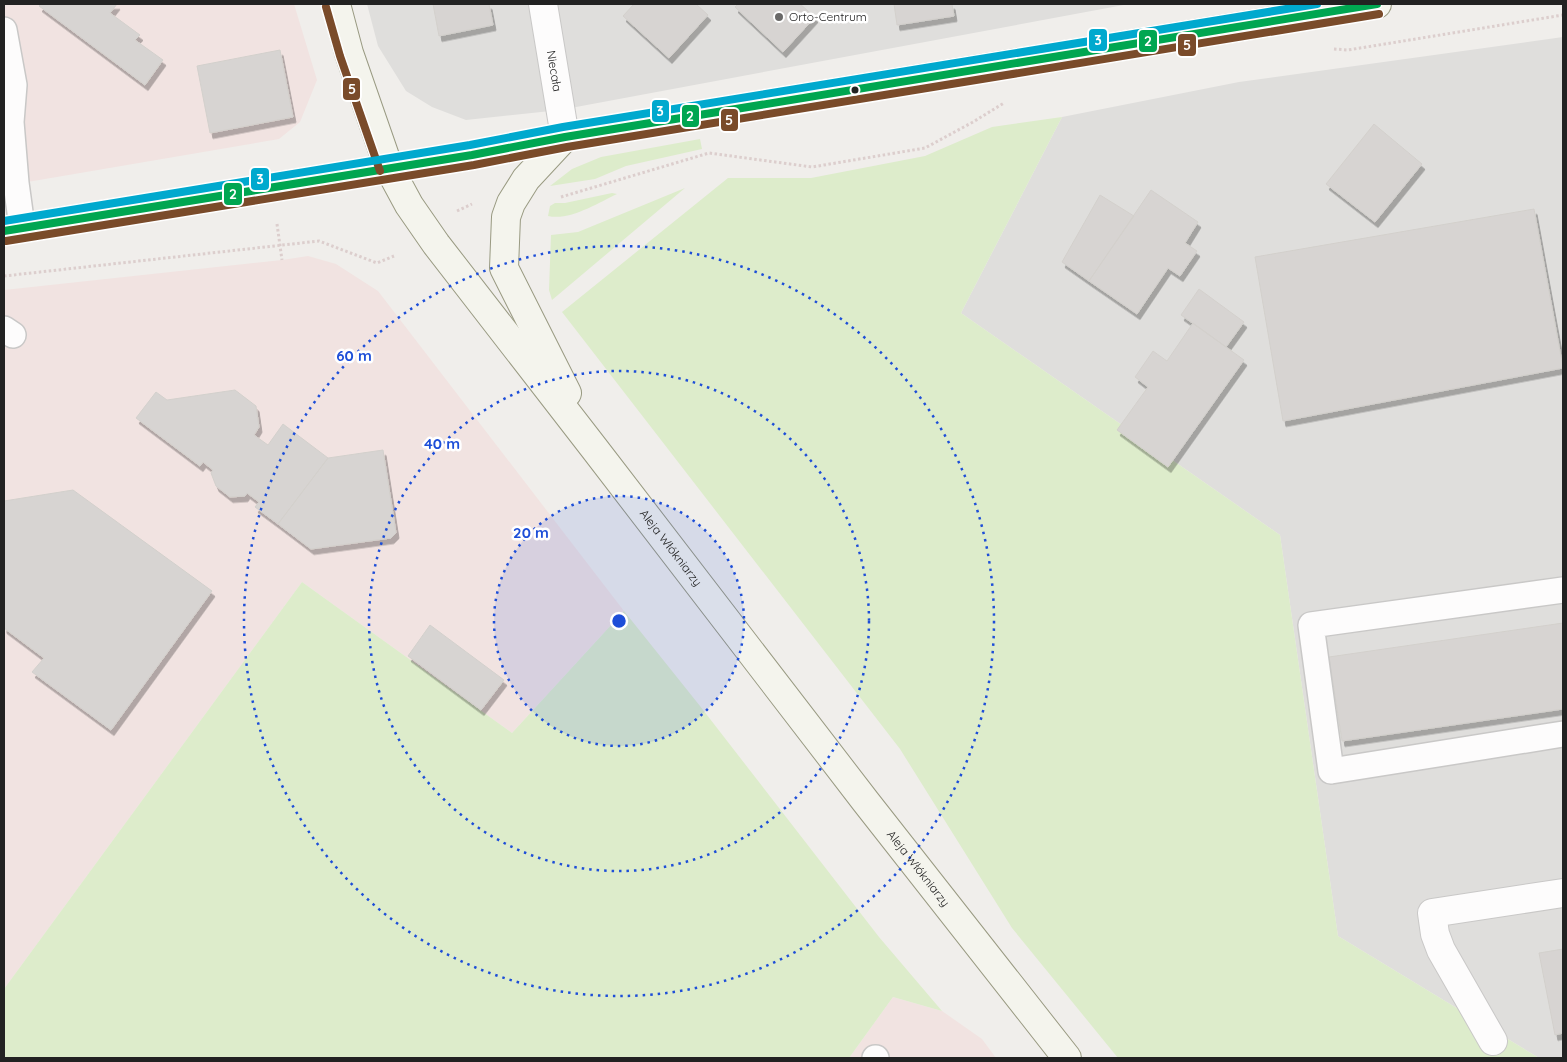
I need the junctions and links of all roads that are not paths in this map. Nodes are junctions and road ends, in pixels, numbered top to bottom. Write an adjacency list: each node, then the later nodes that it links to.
1 (336, 4): 7 (main road, Aleja Włókniarzy)
2 (543, 4): 6 (street, Niecała)
3 (1377, 4): 6 (main road)
4 (4, 30): 5 (lane)
5 (7, 121): 8 (lane)
6 (565, 138): 7 (main road); 9 (main road)
7 (389, 168): 8 (main road); 9 (main road, Aleja Włókniarzy)
8 (13, 229)
9 (594, 448): 14 (main road, Aleja Włókniarzy)
10 (1563, 590): 11 (lane)
11 (1563, 734)
12 (1563, 893): 13 (street)
13 (1493, 1041)
14 (1067, 1058)

